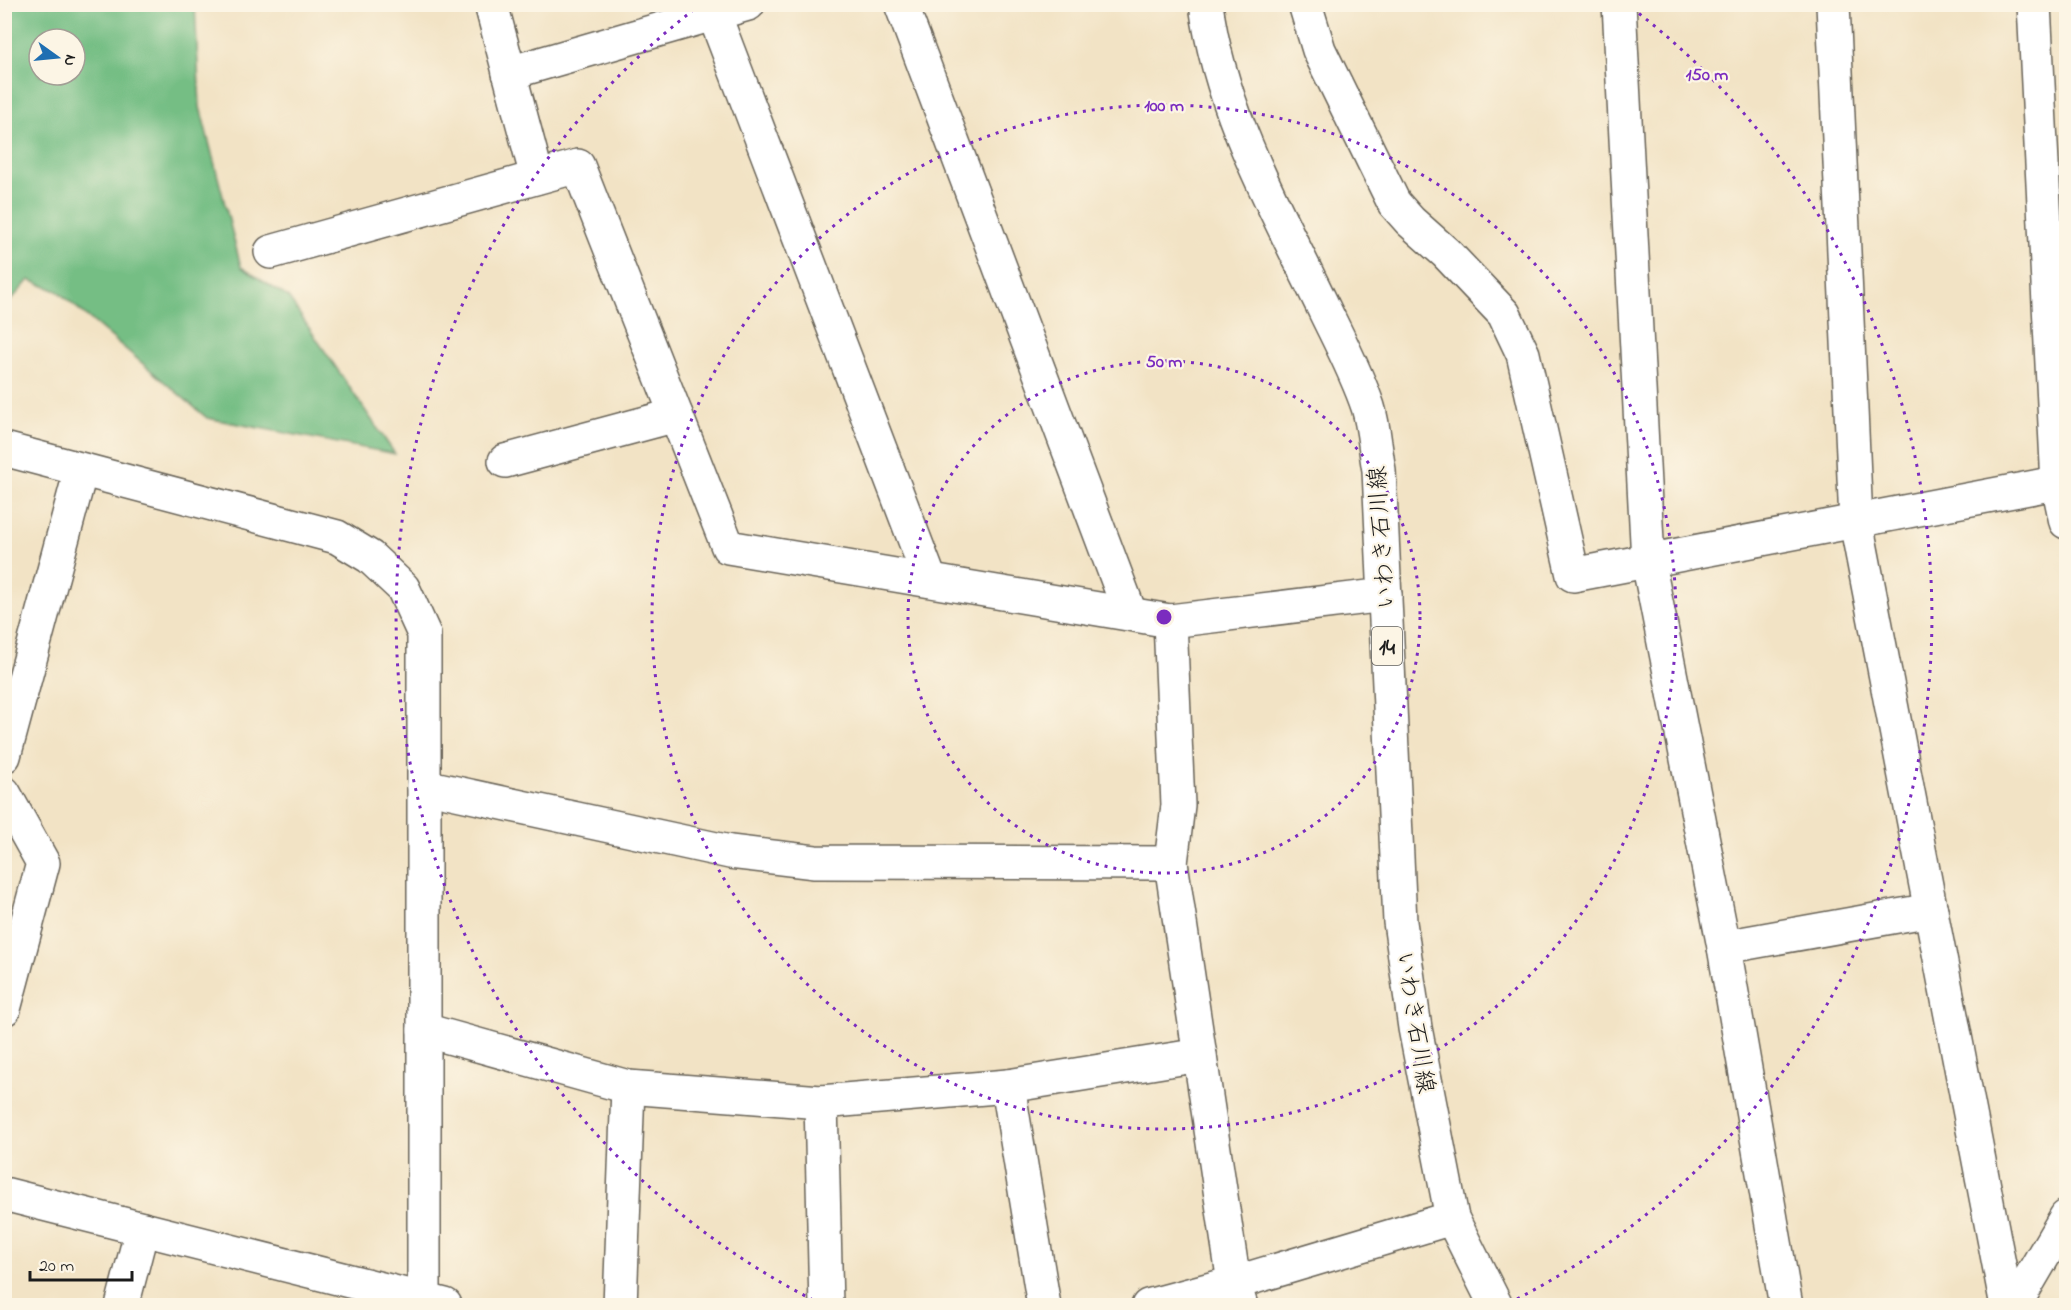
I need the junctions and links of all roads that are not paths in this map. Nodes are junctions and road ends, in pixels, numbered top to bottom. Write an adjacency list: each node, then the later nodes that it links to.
1 (491, 4): 10 (street)
2 (748, 4): 9 (street)
3 (901, 4): 23 (street)
4 (1206, 4): 22 (street, いわき石川線 / 14)
5 (1305, 4): 20 (street)
6 (1619, 4): 20 (street)
7 (1833, 4): 18 (street)
8 (2034, 4): 17 (street)
9 (714, 14): 10 (street); 21 (street)
10 (509, 73): 11 (street)
11 (537, 177): 12 (street); 13 (street)
12 (271, 252)
13 (676, 415): 15 (street); 21 (street)
14 (4, 449): 16 (street)
15 (505, 460)
16 (81, 470): 25 (street); 26 (street)
17 (2062, 482): 18 (street); 19 (street)
18 (1856, 522): 20 (street); 29 (street)
19 (2067, 522)
20 (1648, 561): 30 (street)
21 (930, 580): 23 (street)
22 (1385, 595): 24 (street); 39 (street, いわき石川線 / 14)
23 (1130, 613): 24 (street)
24 (1170, 621): 28 (street)
25 (4, 756)
26 (424, 786): 28 (street); 32 (street)
27 (4, 793): 31 (street)
28 (1171, 862): 33 (street)
29 (1931, 910): 30 (street); 50 (street)
30 (1724, 947): 49 (street)
31 (4, 1009)
32 (424, 1030): 35 (street); 42 (street)
33 (1200, 1055): 34 (street); 41 (street)
34 (1008, 1086): 36 (street); 46 (street)
35 (628, 1087): 36 (street); 44 (street)
36 (820, 1102): 45 (street)
37 (4, 1194): 40 (street)
38 (2067, 1217): 51 (street)
39 (1452, 1218): 41 (street); 48 (street, いわき石川線 / 14)
40 (142, 1229): 42 (street); 43 (street)
41 (1238, 1294): 47 (street)
42 (432, 1304)
43 (122, 1305)
44 (620, 1305)
45 (826, 1305)
46 (1044, 1305)
47 (1148, 1305)
48 (1496, 1305)
49 (1786, 1305)
50 (2007, 1305)
51 (2014, 1305)

